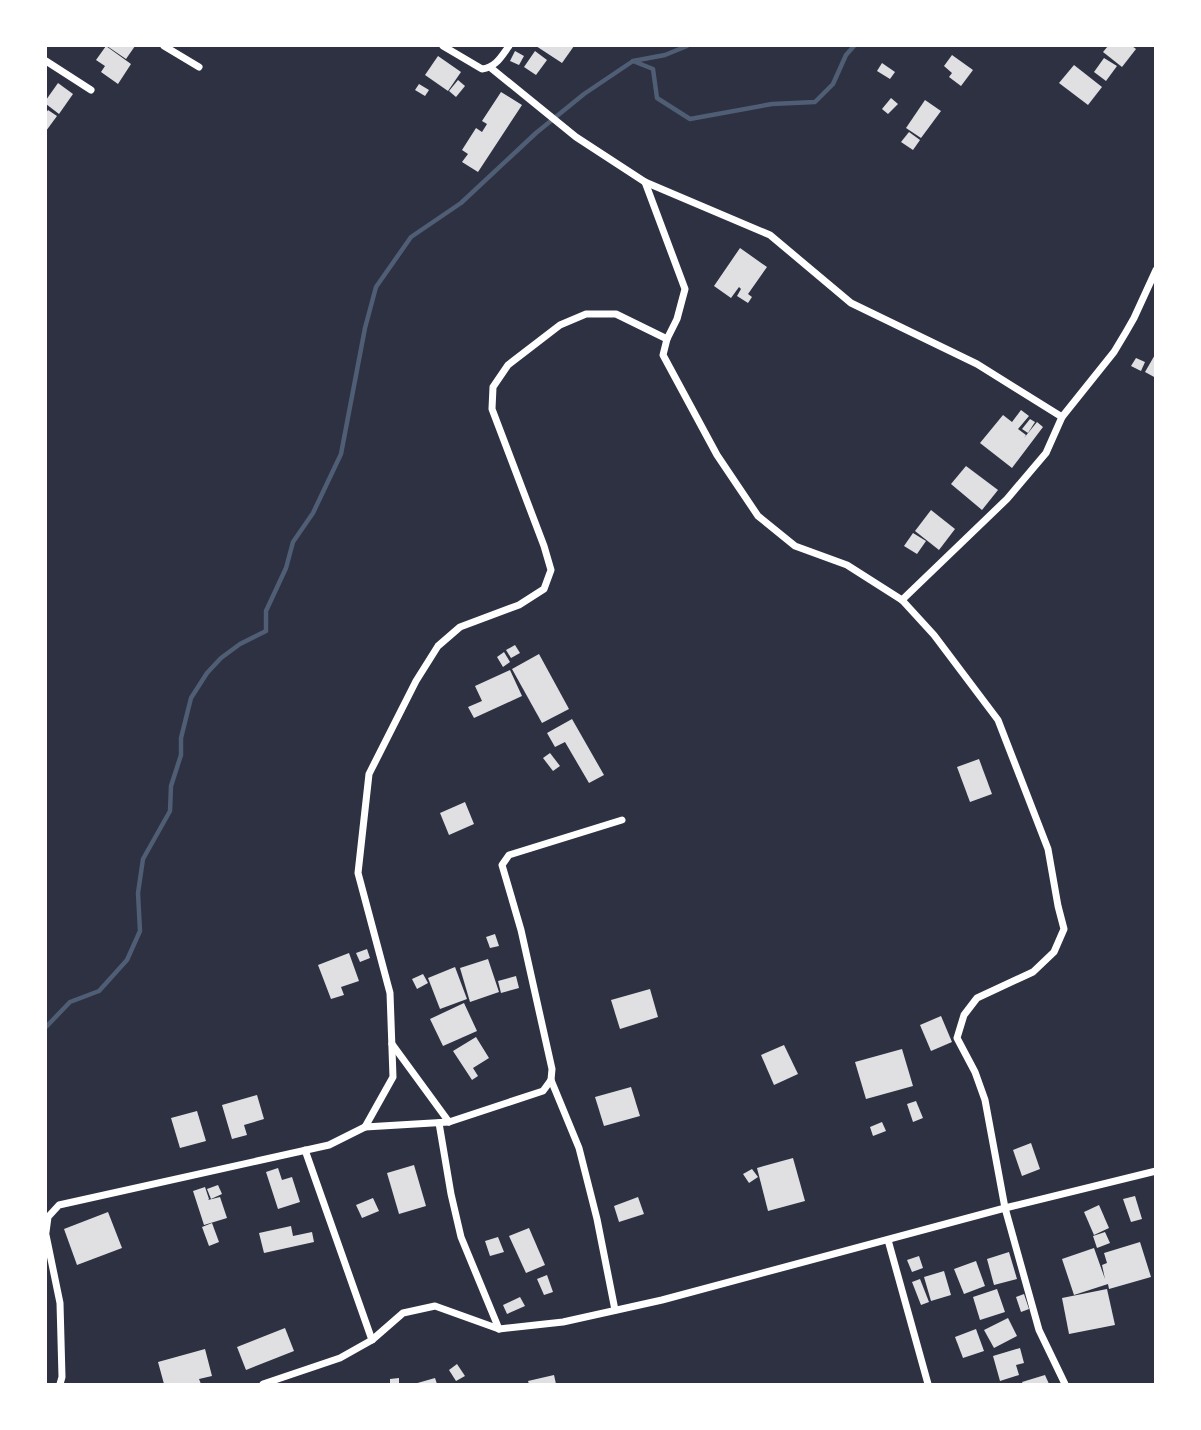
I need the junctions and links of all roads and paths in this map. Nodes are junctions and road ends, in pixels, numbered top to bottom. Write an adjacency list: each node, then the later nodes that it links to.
1 (164, 46): 5 (street)
2 (443, 46): 6 (street)
3 (509, 46): 6 (street)
4 (46, 61): 7 (street)
5 (199, 67)
6 (491, 68): 8 (street)
7 (91, 90)
8 (645, 182): 10 (street); 11 (street)
9 (1156, 270): 11 (street)
10 (667, 339): 12 (street); 14 (street)
11 (1062, 417): 12 (street)
12 (902, 600): 22 (street)
13 (622, 820): 15 (street)
14 (391, 1043): 16 (street); 18 (street)
15 (551, 1080): 16 (street); 25 (street)
16 (449, 1122): 17 (street)
17 (439, 1123): 18 (street); 26 (street)
18 (365, 1127): 19 (street)
19 (305, 1150): 23 (street); 27 (street)
20 (1154, 1172): 21 (street); 22 (street)
21 (1156, 1181)
22 (1005, 1208): 24 (street); 31 (street)
23 (46, 1234): 28 (street)
24 (888, 1240): 25 (street); 30 (street)
25 (615, 1310): 26 (street)
26 (499, 1329): 27 (street)
27 (372, 1340): 29 (street)
28 (60, 1384)
29 (263, 1384)
30 (928, 1384)
31 (1065, 1384)

